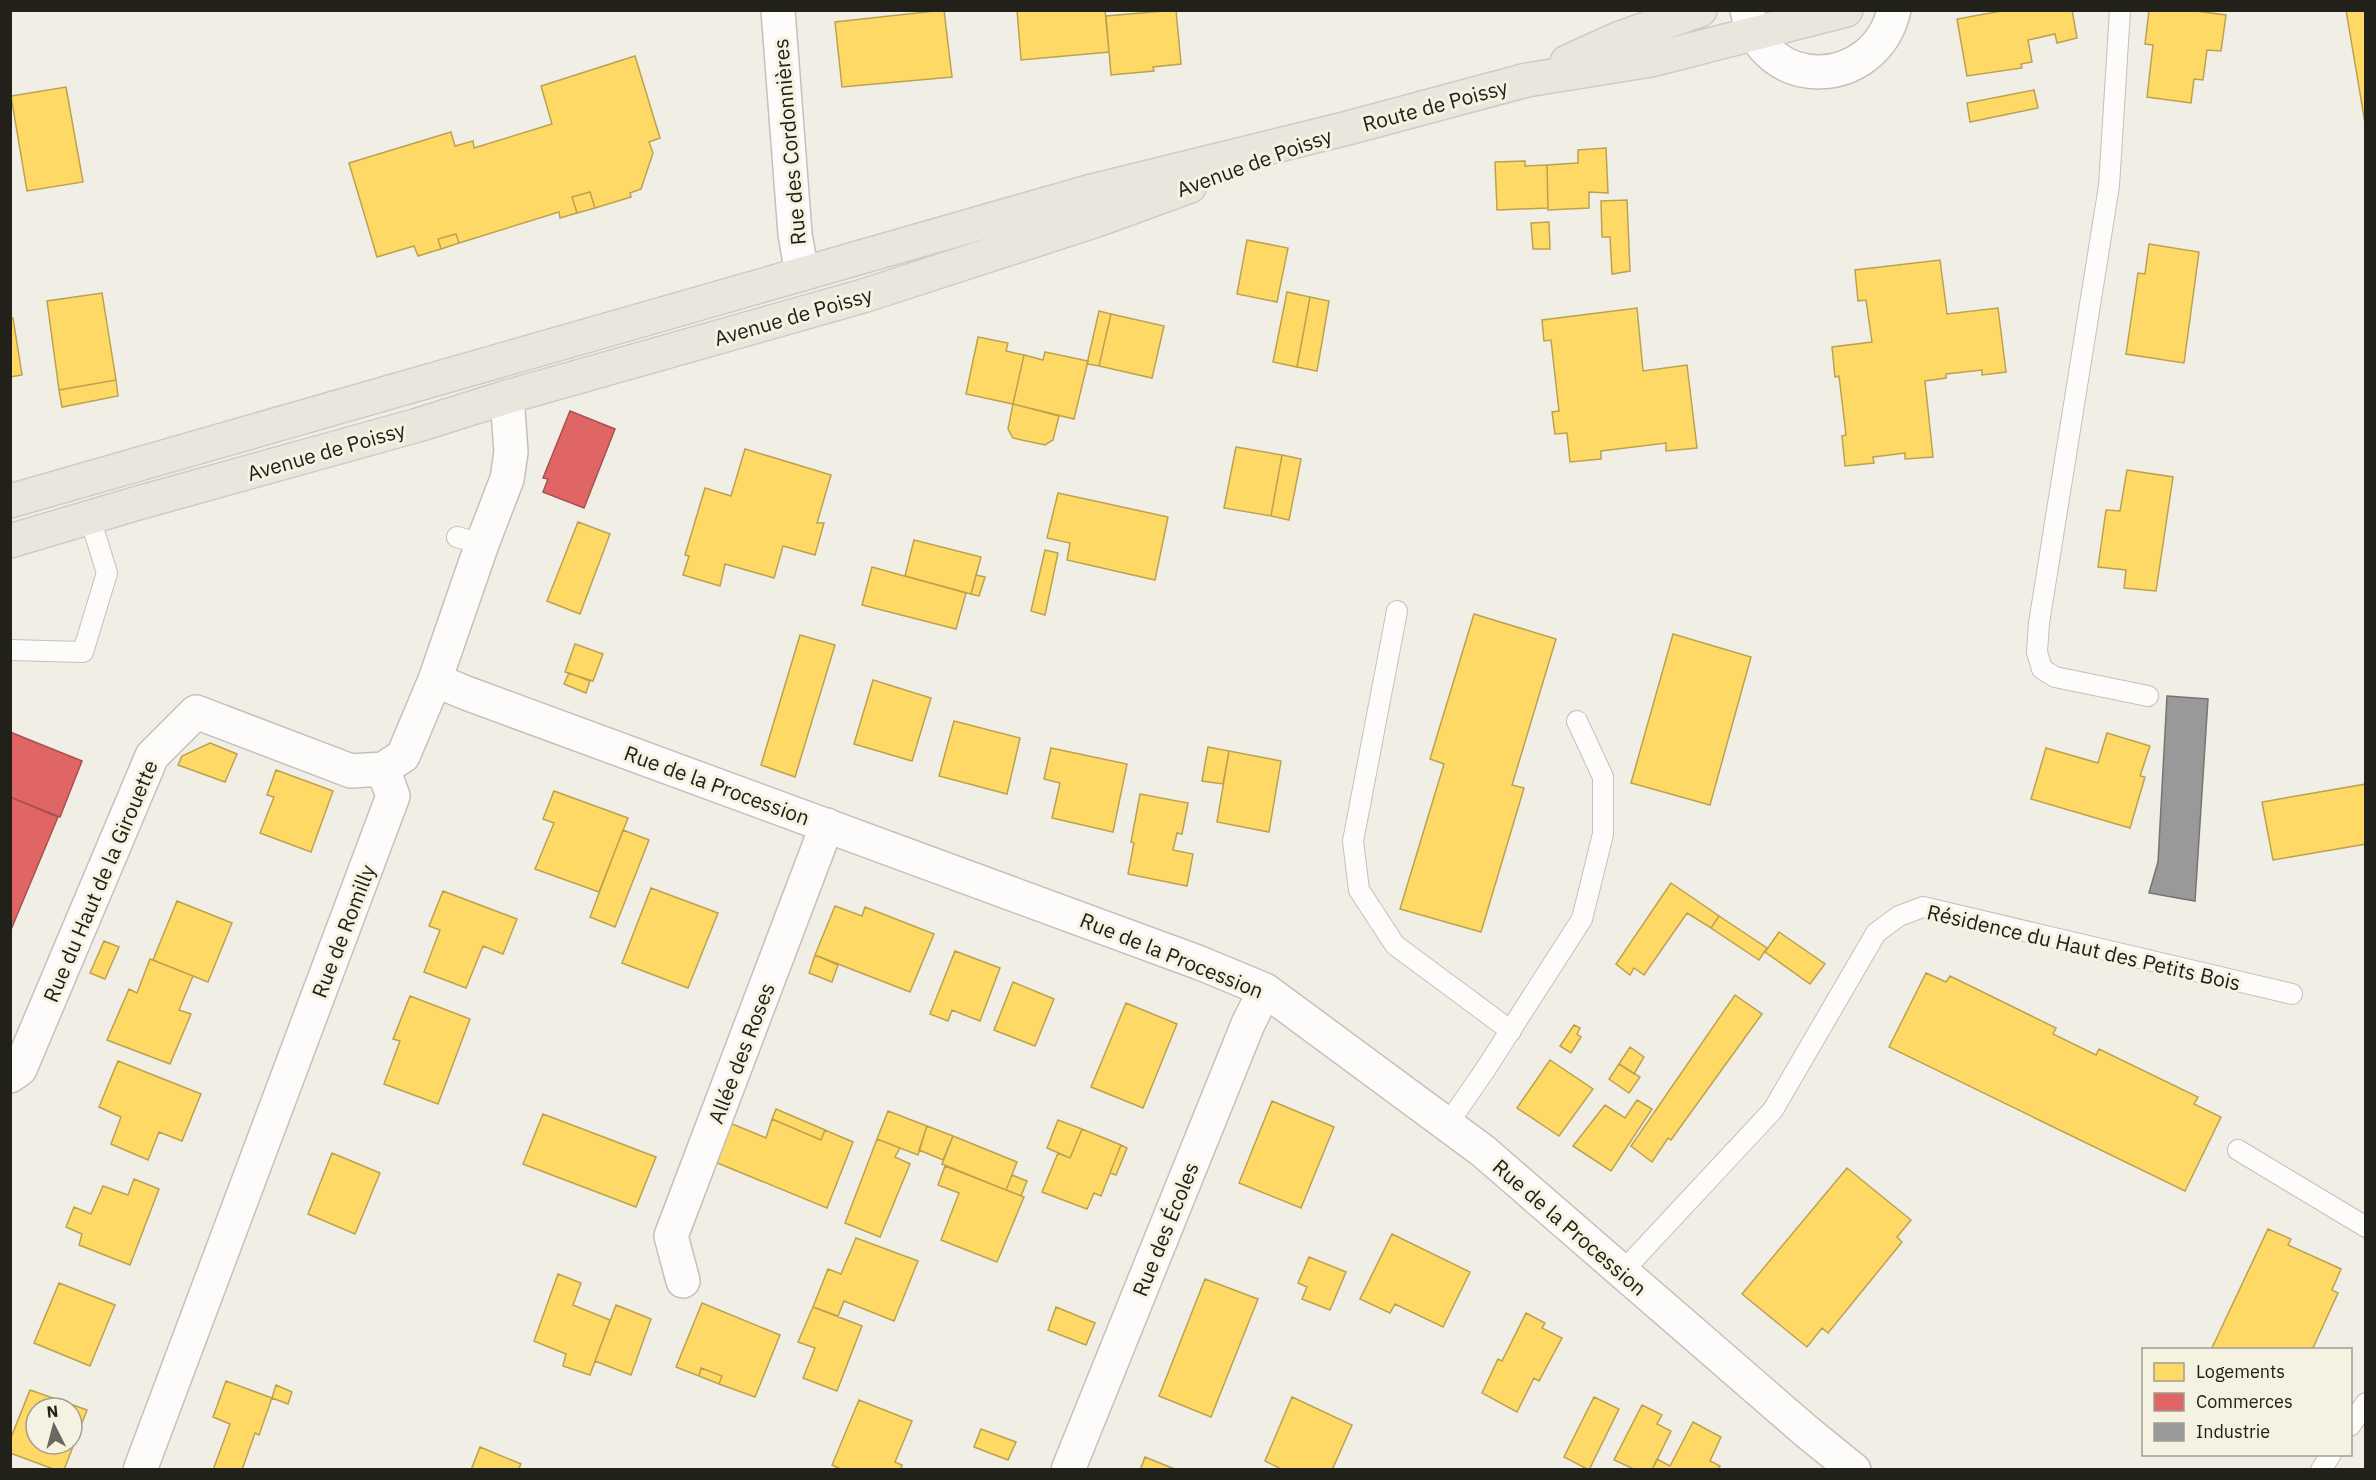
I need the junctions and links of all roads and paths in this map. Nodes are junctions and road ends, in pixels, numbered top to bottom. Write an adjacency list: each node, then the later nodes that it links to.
1 (778, 10): 9 (street, Rue des Cordonnières)
2 (1700, 10): 7 (main road)
3 (1846, 10): 6 (main road)
4 (1894, 10): 6 (street)
5 (2120, 10): 19 (lane)
6 (1751, 22): 7 (main road)
7 (1527, 80): 8 (main road, Route de Poissy)
8 (1344, 129): 9 (main road, Avenue de Poissy); 10 (main road, Avenue de Poissy)
9 (802, 274): 10 (main road); 11 (main road, Avenue de Poissy)
10 (809, 312): 12 (main road, Avenue de Poissy)
11 (495, 363): 12 (main road); 13 (main road, Avenue de Poissy)
12 (507, 397): 14 (main road, Avenue de Poissy); 18 (street)
13 (10, 501)
14 (90, 518): 15 (main road, Avenue de Poissy); 17 (lane)
15 (10, 541)
16 (1397, 611): 25 (lane)
17 (10, 650)
18 (435, 680): 21 (street); 22 (street, Rue de la Procession)
19 (2148, 696)
20 (1577, 721): 25 (lane)
21 (383, 769): 26 (street, Rue du Haut de la Girouette); 35 (street, Rue de Romilly)
22 (827, 825): 23 (street, Rue de la Procession); 31 (street, Allée des Roses)
23 (1265, 990): 27 (street, Rue de la Procession); 36 (street, Rue des Écoles)
24 (2292, 994): 30 (lane, Résidence du Haut des Petits Bois)
25 (1511, 1030): 27 (lane)
26 (10, 1076)
27 (1447, 1125): 30 (street, Rue de la Procession)
28 (2238, 1150): 29 (lane)
29 (2366, 1227)
30 (1622, 1272): 37 (street, Rue de la Procession)
31 (683, 1281)
32 (2366, 1403): 33 (lane)
33 (2352, 1423)
34 (2330, 1456): 38 (lane)
35 (140, 1470)
36 (1068, 1470)
37 (1854, 1470)
38 (2321, 1470)

